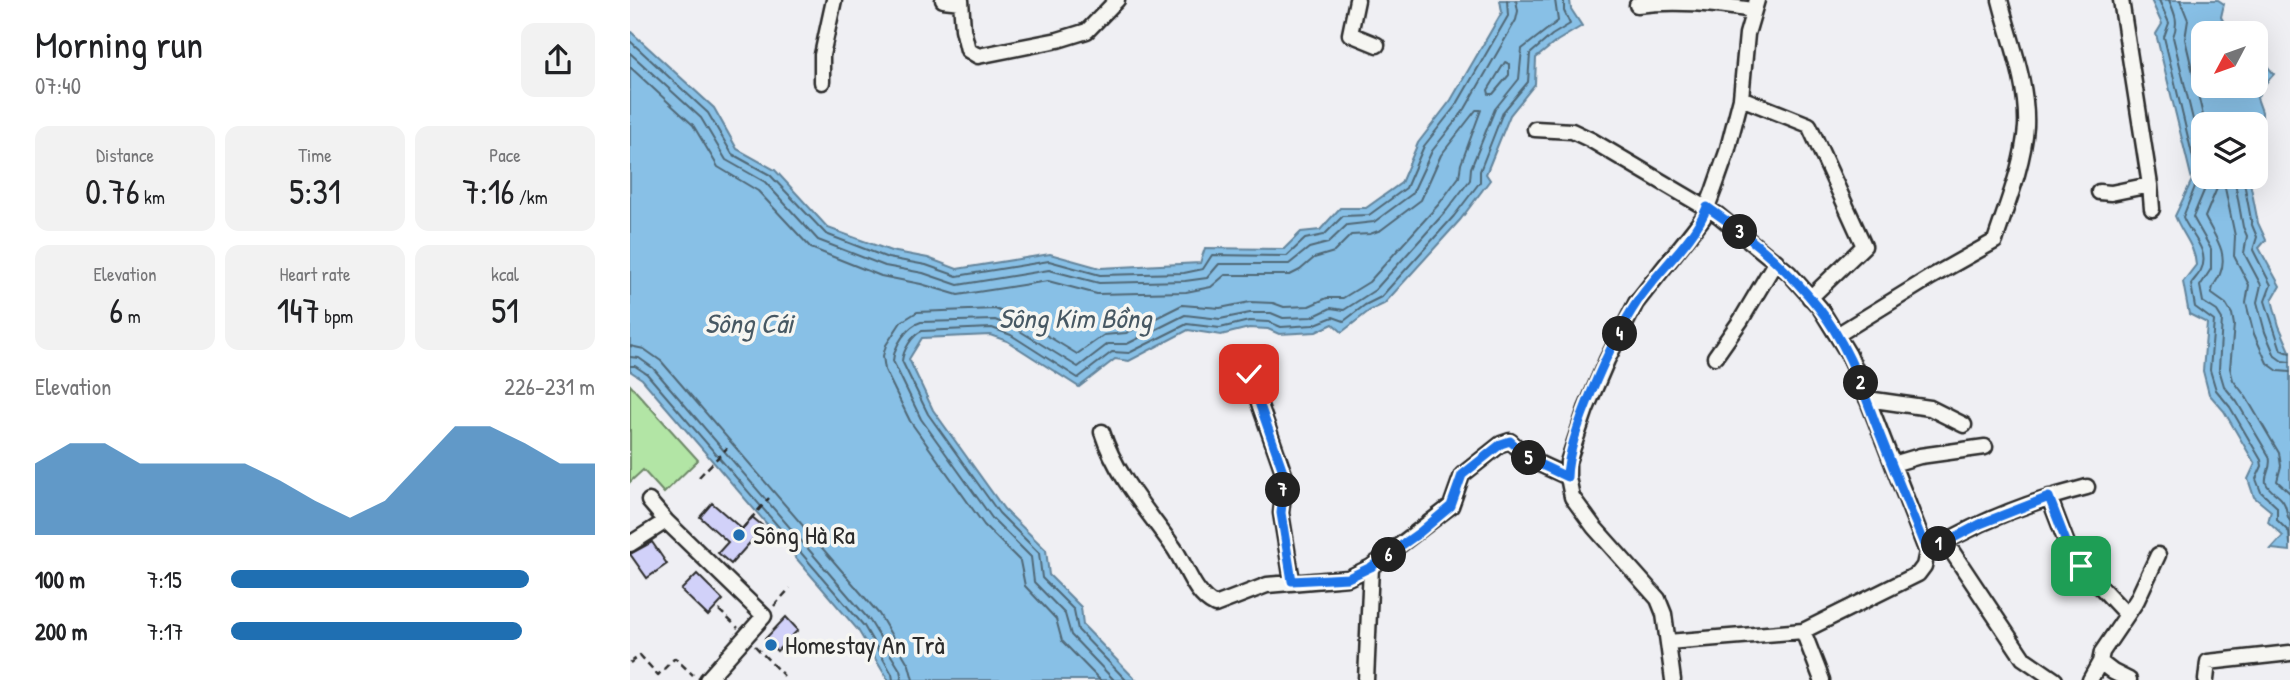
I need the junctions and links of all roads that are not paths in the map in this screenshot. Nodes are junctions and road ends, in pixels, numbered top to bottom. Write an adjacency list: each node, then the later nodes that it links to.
1 (834, 0): 11 (street)
2 (943, 0): 7 (street)
3 (1117, 0): 7 (street)
4 (1357, 0): 10 (street)
5 (2000, 0): 20 (street)
6 (2121, 0): 14 (street)
7 (961, 1)
8 (1637, 5): 9 (street)
9 (1755, 5): 12 (street)
10 (1377, 45)
11 (822, 82)
12 (1741, 99): 16 (street); 19 (street)
13 (1535, 129): 16 (street)
14 (2150, 185): 15 (street); 17 (street)
15 (2099, 192)
16 (1707, 207): 18 (street); 28 (street)
17 (2152, 209)
18 (1776, 261): 19 (street); 21 (street)
19 (1810, 298): 20 (street)
20 (1837, 335): 23 (street)
21 (1715, 357)
22 (1249, 374): 38 (street)
23 (1867, 399): 24 (street); 27 (street)
24 (1964, 425)
25 (1102, 432): 38 (street)
26 (1986, 447): 27 (street)
27 (1893, 464): 35 (street)
28 (1567, 477): 37 (street); 41 (street)
29 (2087, 487): 30 (street)
30 (2049, 497): 33 (street); 39 (street)
31 (649, 500): 32 (street)
32 (666, 521): 34 (street); 44 (street)
33 (1945, 541): 35 (street); 48 (street)
34 (630, 544)
35 (1927, 552): 40 (street)
36 (2158, 555): 39 (street)
37 (1371, 567): 38 (street); 45 (street)
38 (1292, 581)
39 (2127, 615): 43 (street)
40 (1803, 631): 41 (street); 47 (street)
41 (1668, 642): 46 (street)
42 (2290, 653): 51 (street)
43 (2100, 662): 49 (street); 50 (street)
44 (707, 680)
45 (1366, 680)
46 (1673, 680)
47 (1822, 680)
48 (2055, 680)
49 (2090, 680)
50 (2129, 680)
51 (2206, 680)

